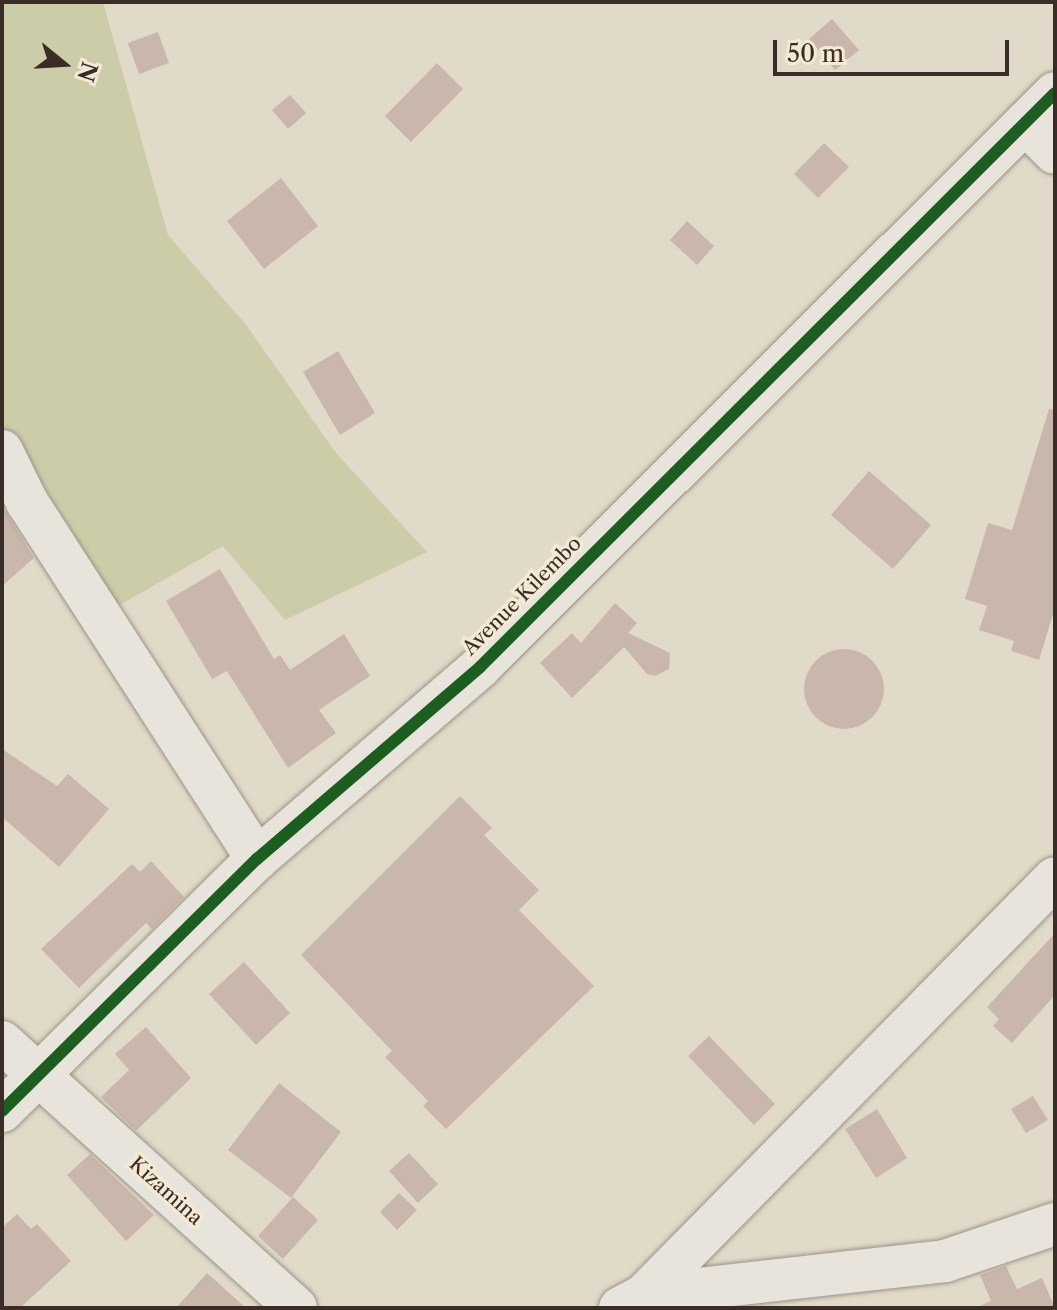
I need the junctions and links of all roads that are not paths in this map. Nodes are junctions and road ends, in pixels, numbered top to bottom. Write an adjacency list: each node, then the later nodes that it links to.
1 (1055, 93): 2 (street, Avenue Kilembo)
2 (1025, 123): 3 (street); 5 (street, Avenue Kilembo)
3 (1055, 153)
4 (2, 451): 5 (street)
5 (257, 859): 8 (street, Avenue Kilembo)
6 (1055, 878): 11 (street)
7 (2, 1042): 8 (street, Kizamina)
8 (36, 1073): 9 (street, Avenue Kilembo); 12 (street, Kizamina)
9 (2, 1111)
10 (1055, 1224): 11 (street)
11 (632, 1302)
12 (296, 1308)

